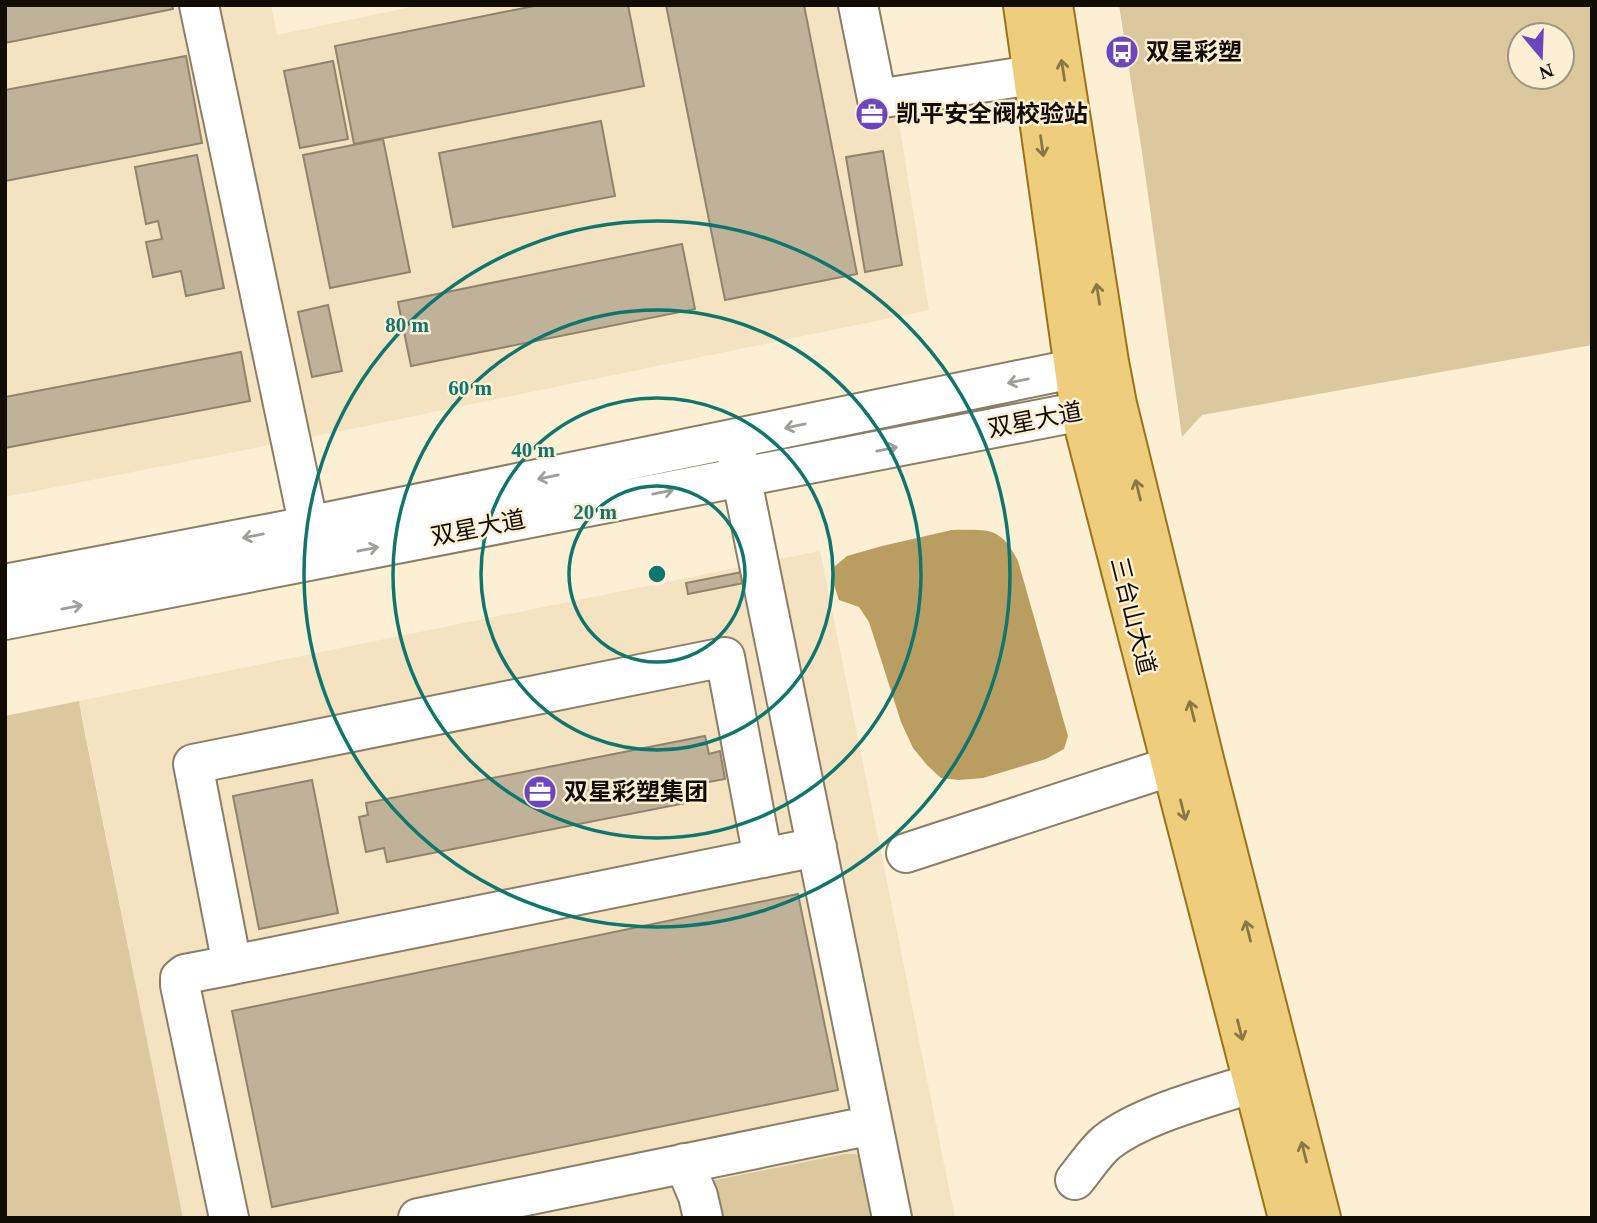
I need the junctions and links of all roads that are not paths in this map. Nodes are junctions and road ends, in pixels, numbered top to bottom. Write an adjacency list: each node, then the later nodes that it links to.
1 (199, 5): 11 (street)
2 (858, 5): 5 (street)
3 (1023, 5): 5 (main road, 三台山大道)
4 (1053, 5): 6 (main road, 三台山大道, one-way to 4)
5 (1032, 75): 6 (main road, 三台山大道, one-way to 6)
6 (1091, 365): 7 (main road, 三台山大道); 8 (main road, 三台山大道); 9 (street, 双星大道, one-way to 9)
7 (1117, 404): 8 (street, 双星大道); 29 (main road, 三台山大道, one-way to 7)
8 (1080, 411): 10 (street, 双星大道, one-way to 8); 14 (main road, 三台山大道)
9 (734, 439): 10 (street); 11 (street, 双星大道, one-way to 11)
10 (741, 477): 11 (street, 双星大道, one-way to 10); 15 (street)
11 (312, 542): 12 (street, 双星大道, one-way to 12); 13 (street, 双星大道, one-way to 11)
12 (5, 584)
13 (5, 620)
14 (1172, 766): 16 (street); 19 (main road, 三台山大道, one-way to 19)
15 (817, 847): 17 (street); 20 (street)
16 (906, 853)
17 (763, 858): 18 (street); 18 (street)
18 (232, 965): 24 (street)
19 (1253, 1083): 22 (street); 28 (main road, 三台山大道)
20 (873, 1125): 21 (street); 27 (street)
21 (684, 1163): 23 (street); 26 (street)
22 (1075, 1180)
23 (560, 1203): 25 (street)
24 (229, 1218)
25 (418, 1218)
26 (703, 1218)
27 (892, 1218)
28 (1288, 1218)
29 (1321, 1218)

